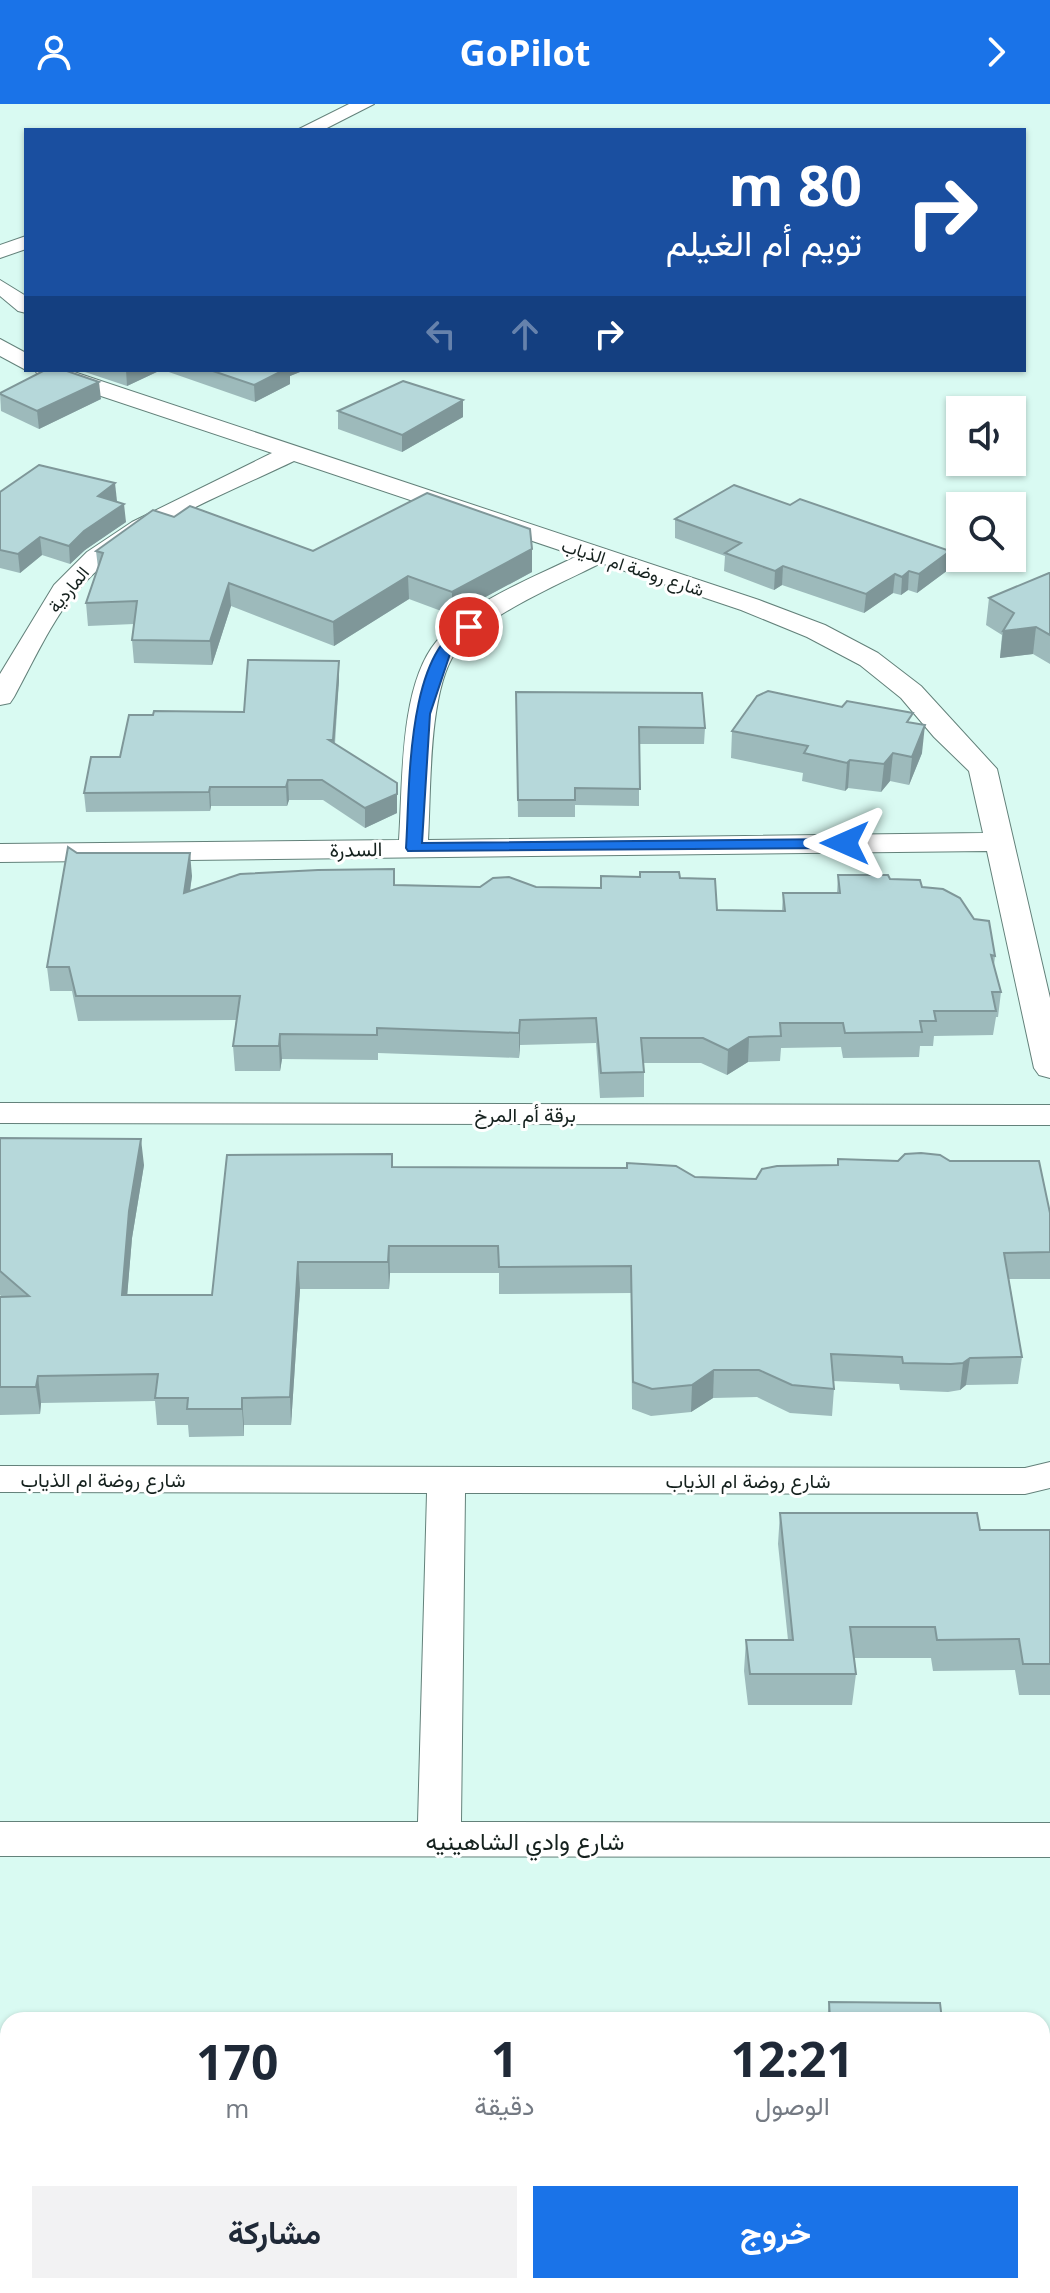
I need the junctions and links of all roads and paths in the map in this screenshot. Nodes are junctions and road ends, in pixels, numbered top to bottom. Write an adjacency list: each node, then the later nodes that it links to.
1 (365, 104): 2 (street)
2 (311, 128)
3 (24, 243): 4 (street)
4 (0, 252)
5 (0, 286): 6 (street)
6 (24, 304)
7 (24, 319): 8 (street)
8 (0, 327)
9 (0, 346): 10 (street)
10 (15, 365)
11 (52, 372): 12 (street, شارع روضة ام الذياب)
12 (291, 453): 13 (street, شارع روضة ام الذياب); 14 (street, الماردية)
13 (598, 555): 15 (street, شارع روضة ام الذياب); 16 (street)
14 (1, 692)
15 (999, 842): 16 (street, السدرة); 18 (street, شارع روضة ام الذياب)
16 (413, 848): 17 (street, السدرة)
17 (0, 853)
18 (1039, 970): 19 (street, شارع روضة ام الذياب)
19 (1050, 1068)
20 (0, 1113): 21 (street, برقة أم المرخ)
21 (1050, 1115)
22 (1050, 1475): 24 (street, شارع روضة ام الذياب)
23 (0, 1479): 24 (street, شارع روضة ام الذياب)
24 (446, 1479): 26 (street)
25 (0, 1839): 26 (street, شارع وادي الشاهينيه)
26 (439, 1840): 27 (street, شارع وادي الشاهينيه)
27 (1050, 1840)

